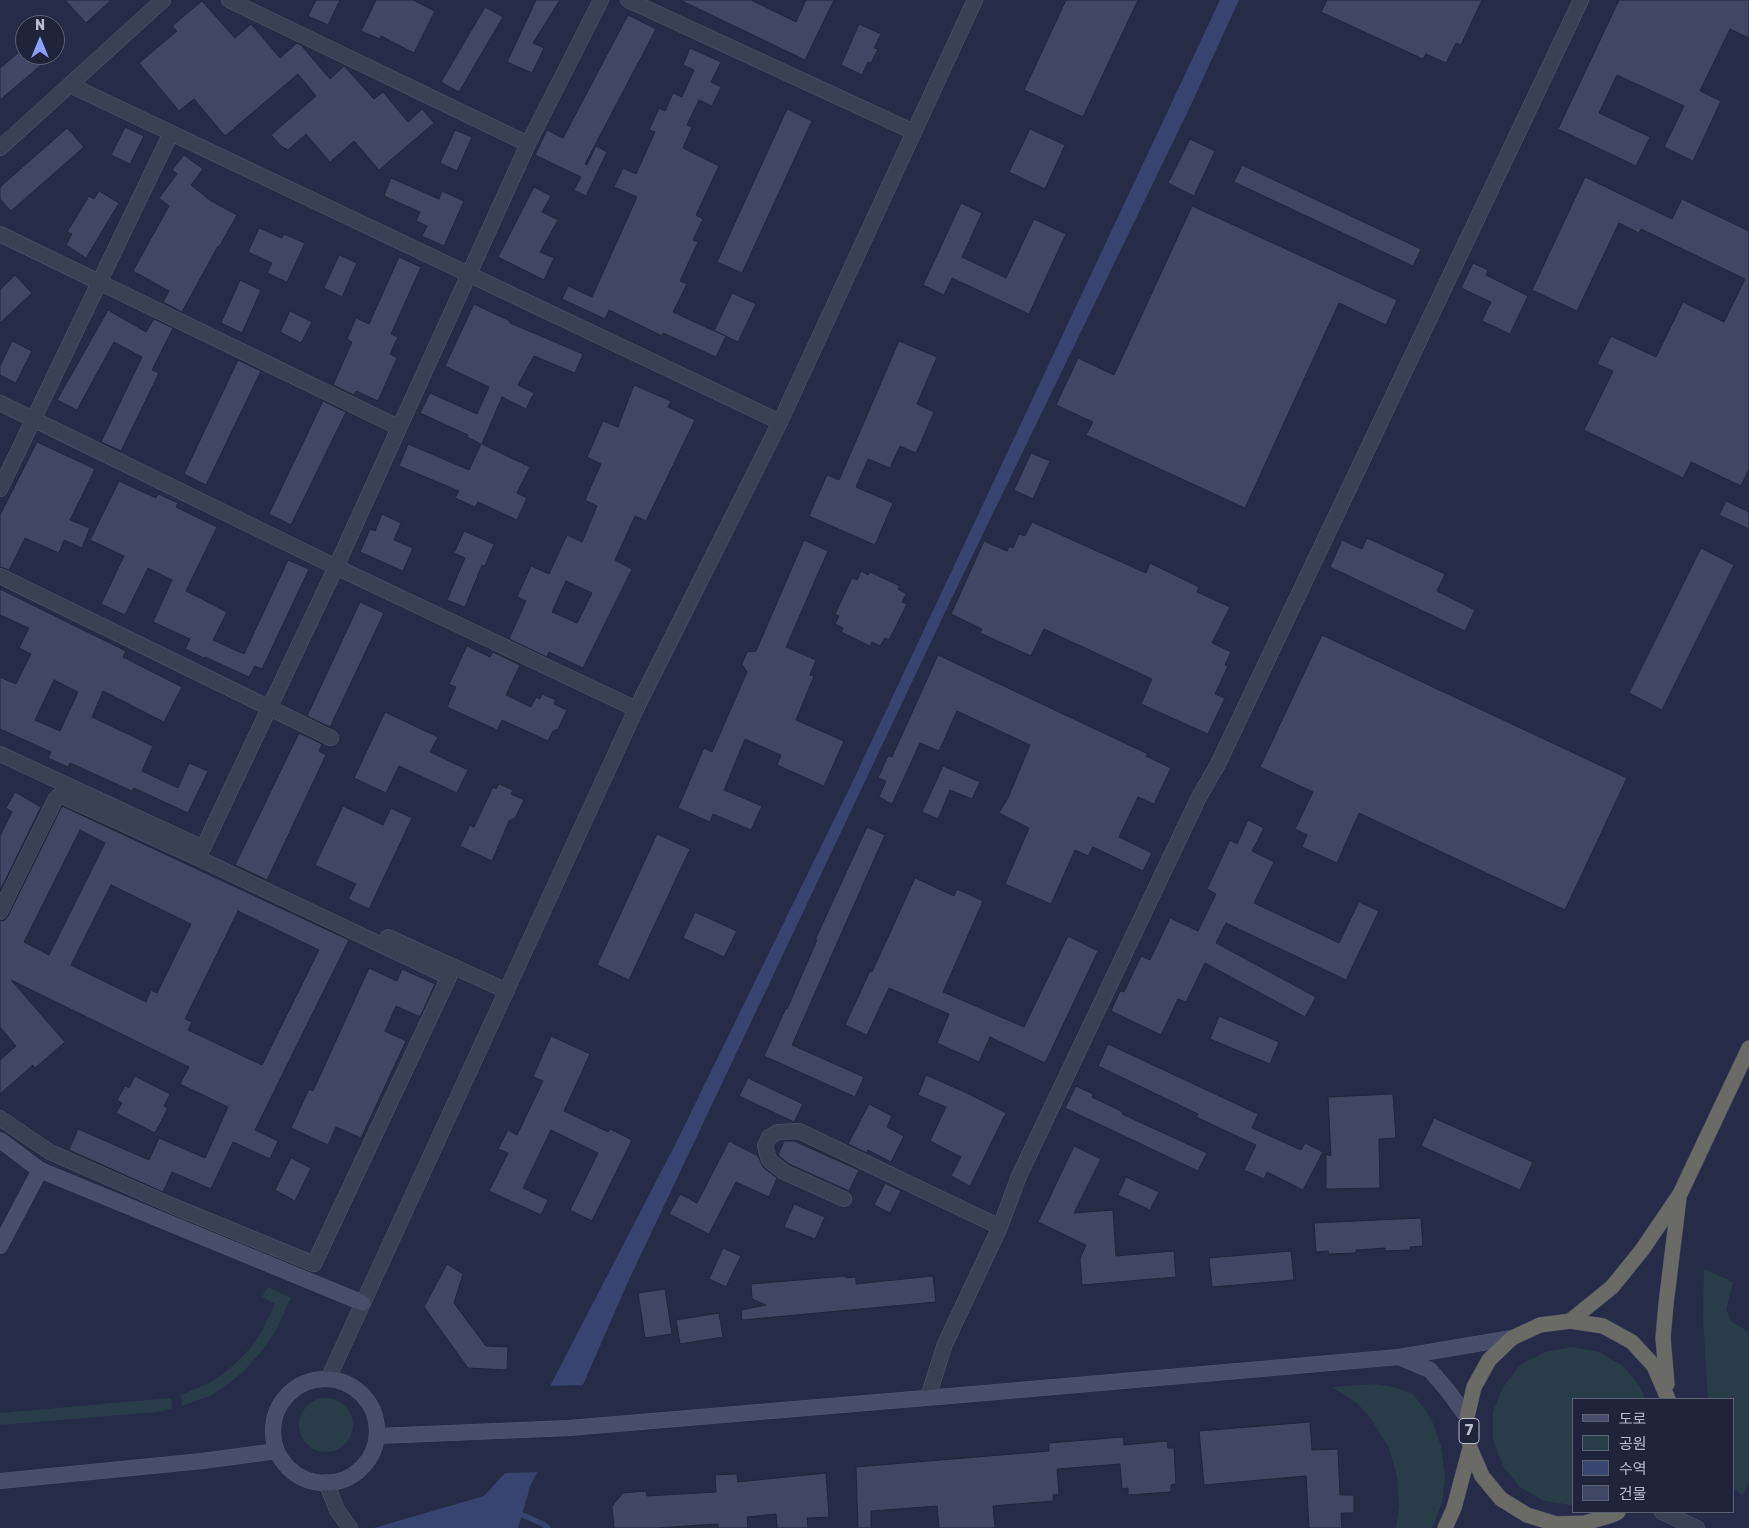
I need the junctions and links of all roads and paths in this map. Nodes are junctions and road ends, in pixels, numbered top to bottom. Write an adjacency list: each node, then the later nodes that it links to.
1 (163, 0): 7 (street)
2 (229, 0): 10 (street)
3 (601, 0): 10 (street)
4 (628, 0): 8 (street)
5 (975, 0): 8 (street)
6 (1581, 0): 35 (street)
7 (70, 84): 9 (street); 11 (street)
8 (914, 132): 17 (street)
9 (172, 133): 13 (street); 14 (street)
10 (528, 144): 13 (street)
11 (0, 148)
12 (0, 234): 14 (street)
13 (468, 274): 17 (street); 18 (street)
14 (99, 282): 16 (street); 18 (street)
15 (0, 403): 16 (street)
16 (33, 419): 19 (street); 20 (street)
17 (780, 422): 23 (street)
18 (398, 427): 20 (street)
19 (0, 489)
20 (336, 567): 22 (street); 23 (street)
21 (0, 576): 22 (street)
22 (270, 708): 24 (street); 25 (street)
23 (636, 709): 28 (street)
24 (331, 738)
25 (0, 754)
26 (293, 893): 28 (street)
27 (0, 912): 30 (street)
28 (507, 991): 37 (street)
29 (1749, 1048): 33 (highway, 7)
30 (0, 1118)
31 (0, 1140): 32 (main road)
32 (40, 1170): 36 (main road); 37 (main road)
33 (1680, 1194): 38 (highway, 7); 43 (highway, 7)
34 (844, 1199): 35 (street)
35 (1000, 1227): 42 (street)
36 (0, 1246)
37 (363, 1303): 41 (street)
38 (1570, 1321): 39 (highway, 7); 43 (highway, 7)
39 (1512, 1338): 40 (main road); 44 (highway, 7)
40 (1399, 1357): 42 (main road); 44 (main road)
41 (328, 1378): 45 (main road); 47 (main road)
42 (928, 1397): 45 (main road)
43 (1668, 1398)
44 (1467, 1417): 46 (highway, 7)
45 (378, 1436): 49 (main road)
46 (1470, 1448): 52 (highway, 7); 54 (highway, 7)
47 (277, 1451): 48 (main road); 49 (main road)
48 (0, 1481)
49 (326, 1482): 53 (street)
50 (1616, 1513): 52 (highway, 7)
51 (1664, 1513): 55 (street)
52 (1550, 1526)
53 (349, 1528)
54 (1445, 1528)
55 (1697, 1528)

